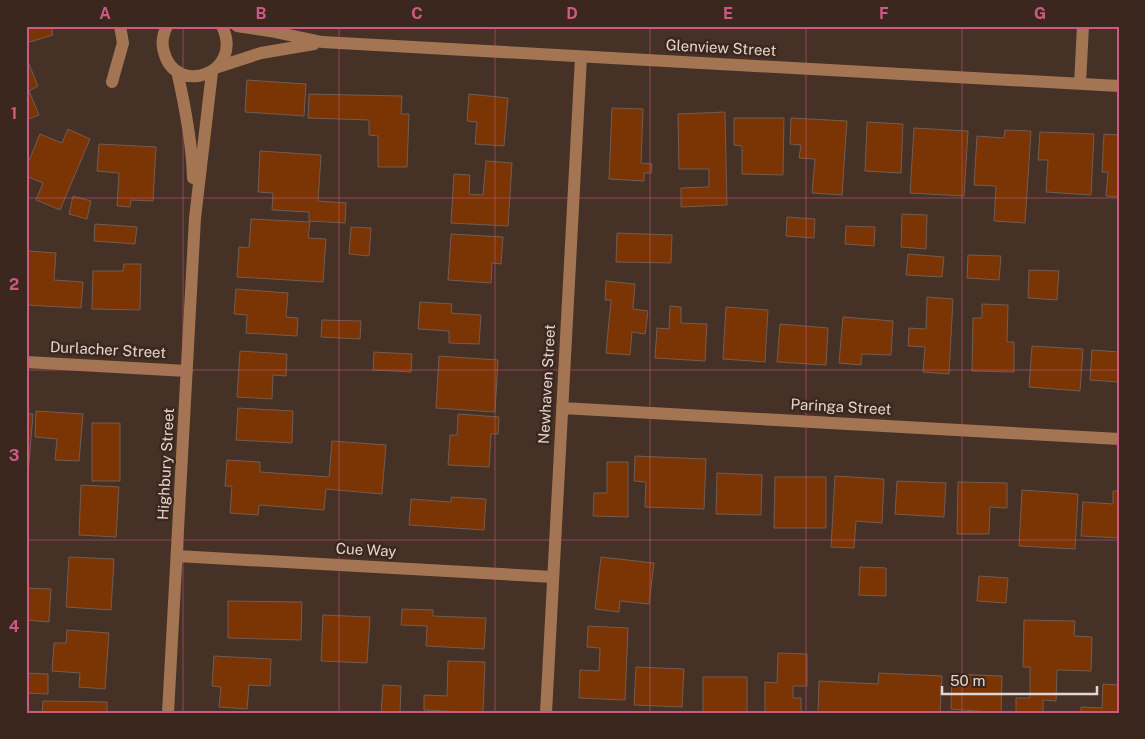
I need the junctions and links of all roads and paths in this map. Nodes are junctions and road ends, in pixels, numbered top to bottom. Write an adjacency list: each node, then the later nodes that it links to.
1 (120, 26): 10 (street)
2 (167, 26): 9 (street)
3 (222, 26): 8 (street, Highbury Street)
4 (237, 26): 6 (street, Glenview Street)
5 (1083, 26): 11 (street)
6 (322, 42): 7 (street, Glenview Street); 8 (street, Glenview Street)
7 (581, 57): 11 (street, Glenview Street); 16 (street, Newhaven Street)
8 (215, 69): 9 (street, Glenview Street); 13 (street, Highbury Street)
9 (177, 71): 13 (street, Highbury Street)
10 (112, 82)
11 (1080, 84): 12 (street, Glenview Street)
12 (1119, 86)
13 (195, 218): 15 (street, Highbury Street)
14 (26, 362): 15 (street, Durlacher Street)
15 (187, 371): 18 (street, Highbury Street)
16 (562, 408): 17 (street, Paringa Street); 19 (street, Newhaven Street)
17 (1119, 438)
18 (177, 556): 19 (street, Cue Way); 20 (street, Highbury Street)
19 (553, 577): 21 (street, Newhaven Street)
20 (168, 713)
21 (546, 713)

